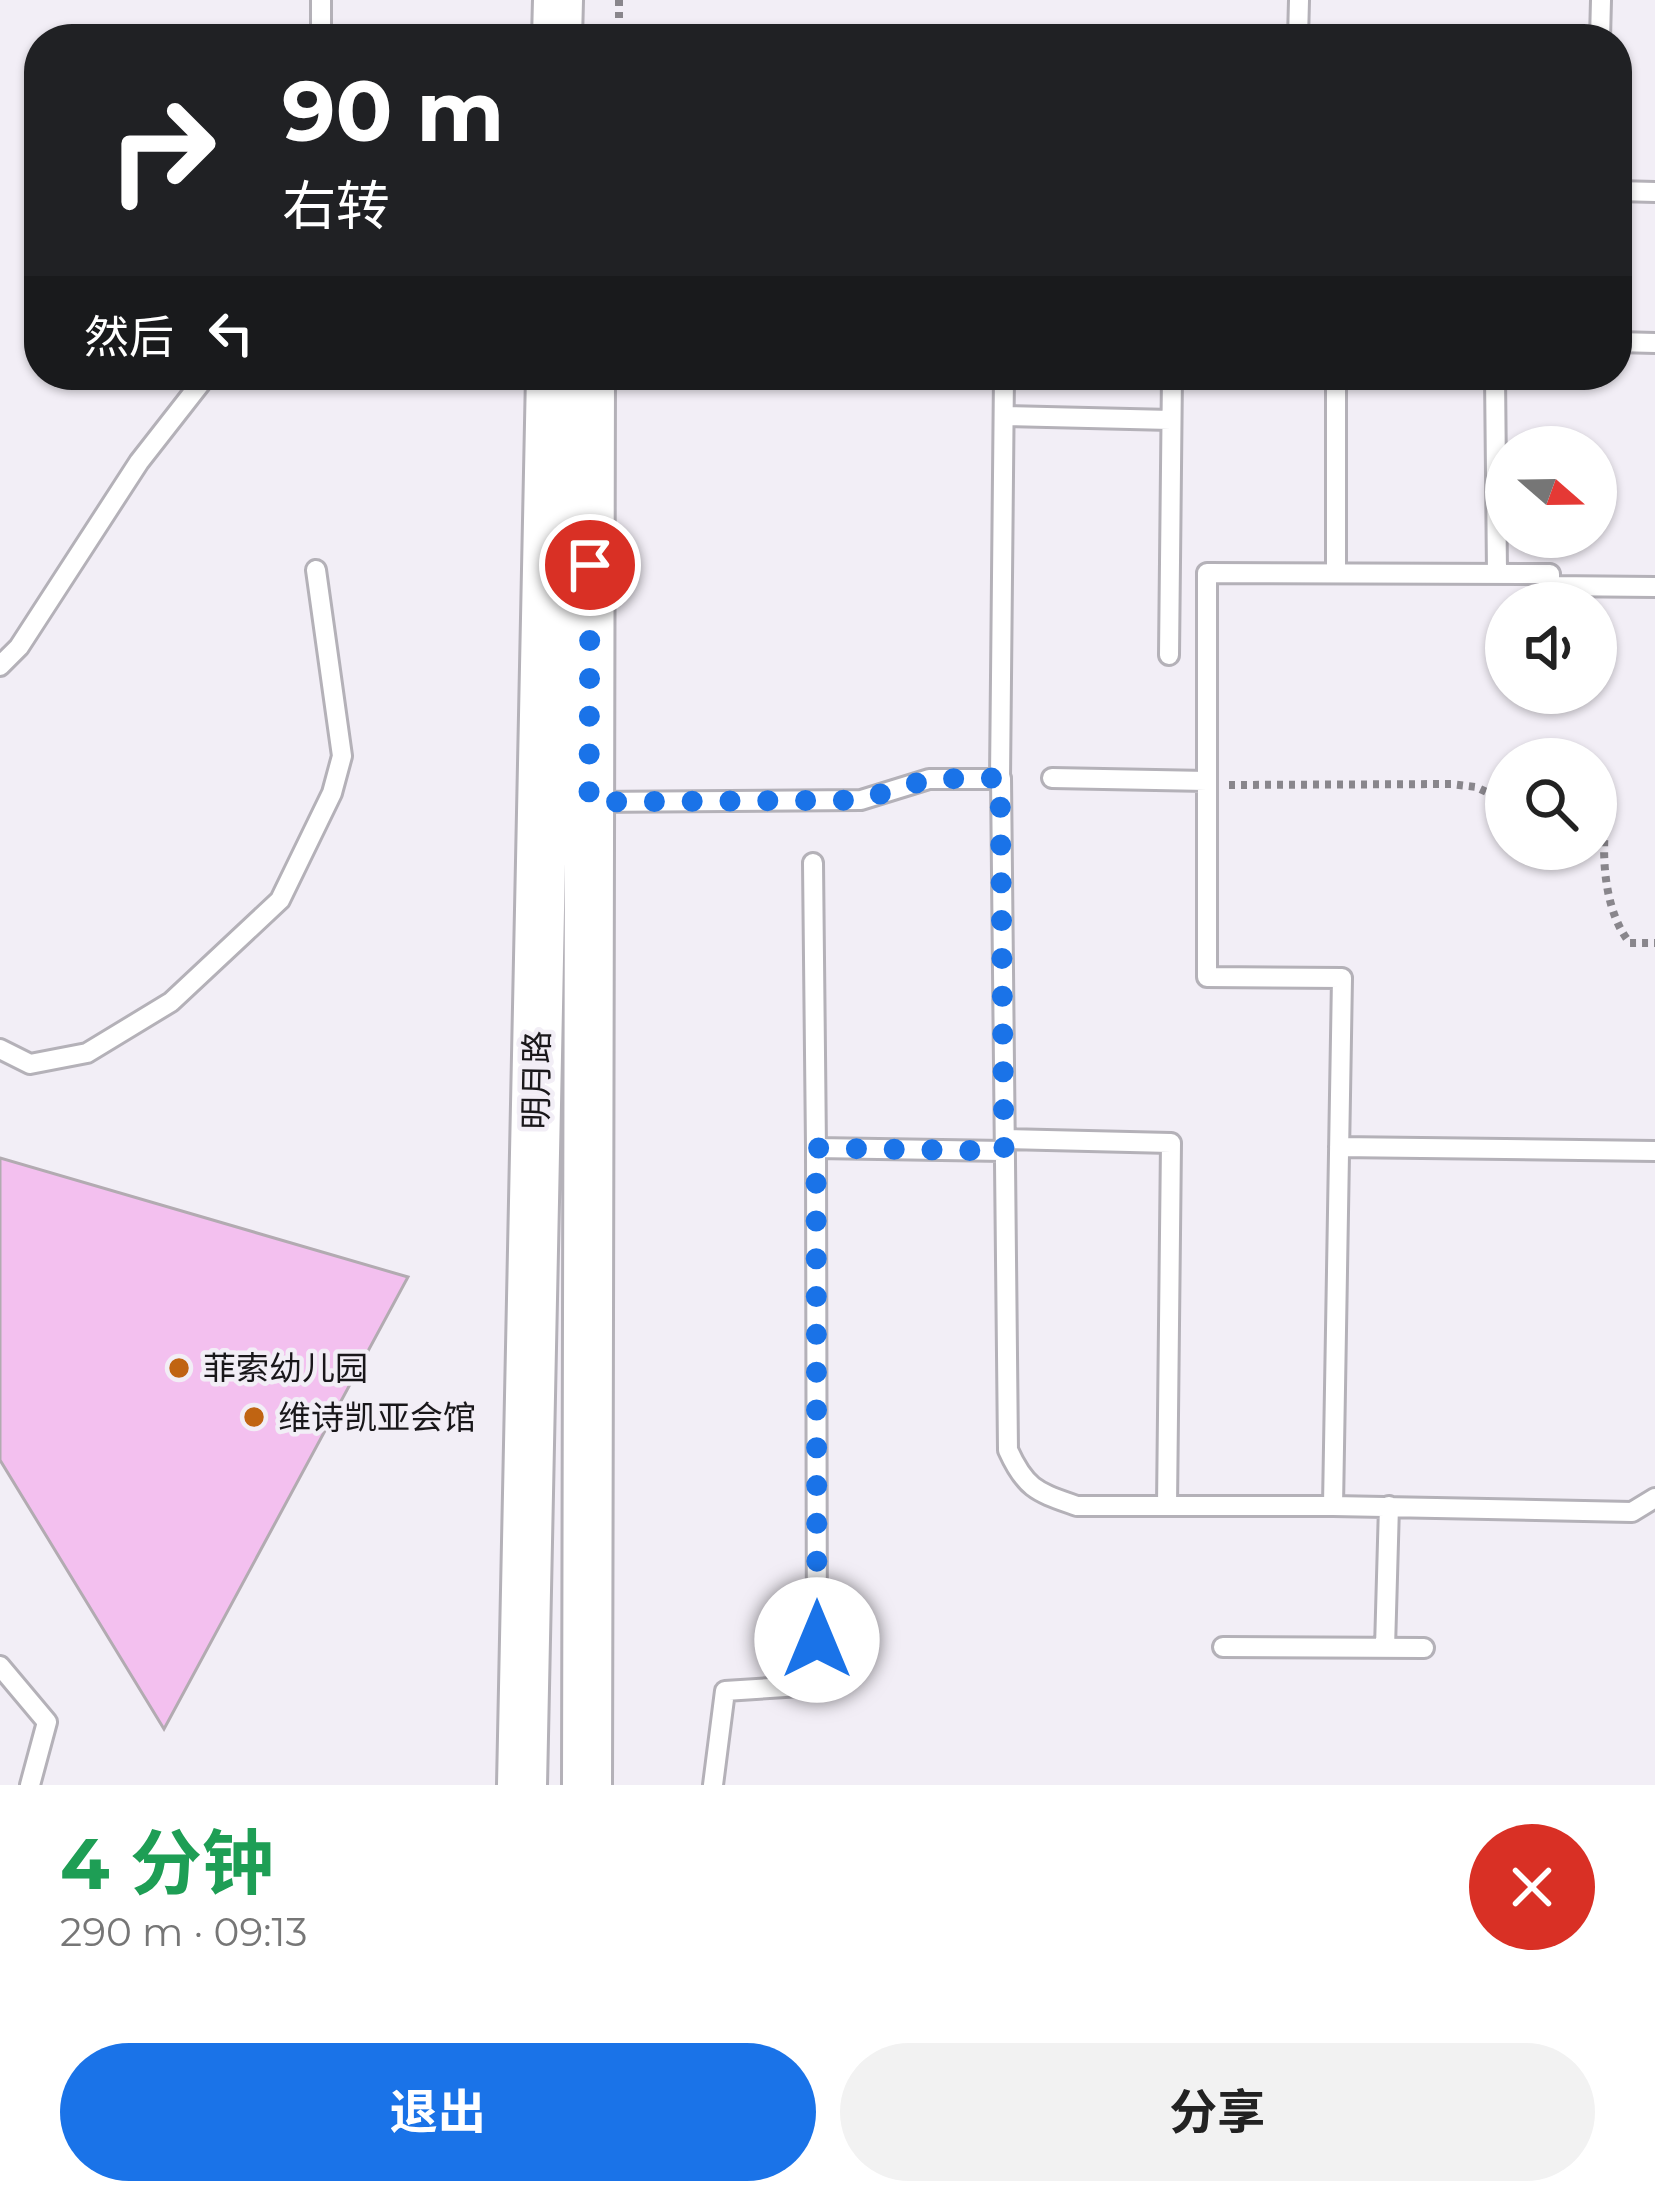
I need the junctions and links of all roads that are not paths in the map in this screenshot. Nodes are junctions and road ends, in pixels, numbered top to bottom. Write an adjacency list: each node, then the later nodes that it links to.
1 (195, 390): 15 (lane)
2 (550, 390): 35 (street, 明月路)
3 (590, 390): 19 (street, 明月路)
4 (1004, 390): 8 (lane)
5 (1172, 390): 9 (lane)
6 (1336, 390): 11 (lane)
7 (1495, 390): 12 (lane)
8 (1004, 416): 9 (lane); 16 (lane)
9 (1172, 420): 14 (lane)
10 (316, 570): 21 (lane)
11 (1336, 571): 12 (lane); 18 (lane)
12 (1497, 572): 13 (lane)
13 (1655, 586)
14 (1169, 655)
15 (0, 666)
16 (1000, 778): 19 (lane); 22 (lane)
17 (1052, 778): 18 (lane)
18 (1207, 783): 23 (lane)
19 (589, 802): 36 (street, 明月路)
20 (813, 863): 24 (lane)
21 (0, 1049)
22 (1005, 1145): 24 (lane); 27 (lane); 27 (lane)
23 (1339, 1147): 25 (lane); 28 (lane)
24 (816, 1148): 37 (lane)
25 (1655, 1150)
26 (1655, 1498): 29 (lane)
27 (1168, 1505): 28 (lane)
28 (1334, 1505): 29 (lane)
29 (1389, 1506): 31 (lane)
30 (1223, 1646): 31 (lane)
31 (1385, 1648): 32 (lane)
32 (1424, 1648)
33 (0, 1666): 34 (lane)
34 (30, 1785)
35 (522, 1785)
36 (587, 1785)
37 (713, 1785)

